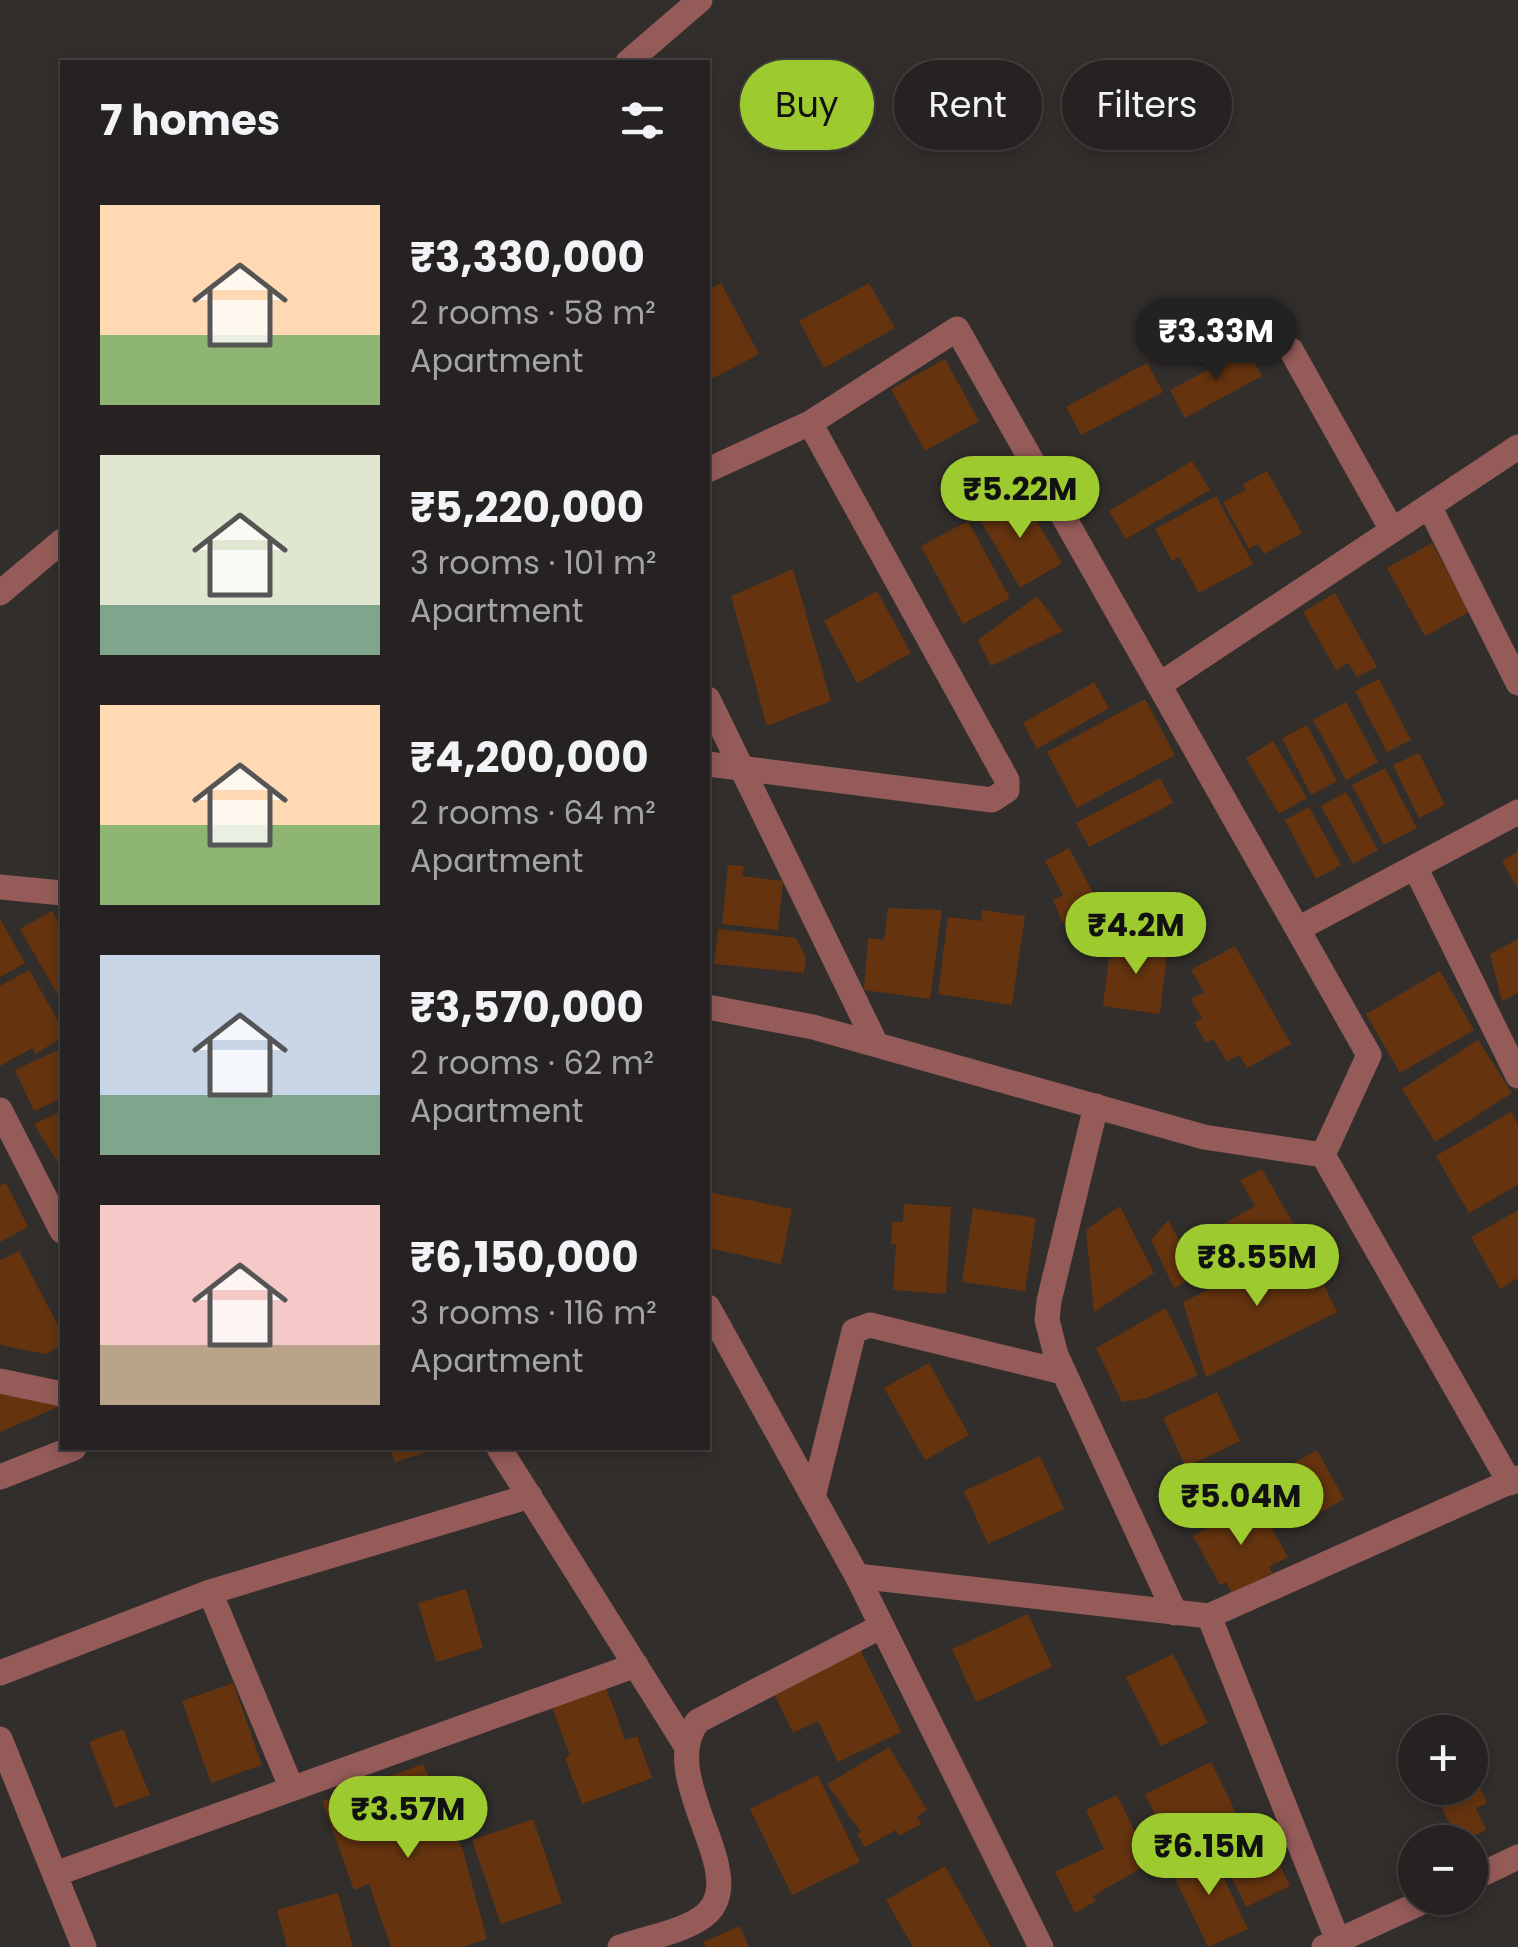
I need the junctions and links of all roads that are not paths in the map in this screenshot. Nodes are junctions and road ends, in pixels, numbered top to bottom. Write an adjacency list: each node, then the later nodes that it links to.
1 (700, 0): 2 (street)
2 (630, 60)
3 (1291, 350): 8 (street)
4 (810, 423): 6 (street); 12 (street); 15 (street)
5 (1518, 447): 7 (street)
6 (710, 469)
7 (1429, 506): 8 (street); 11 (street)
8 (1392, 530): 12 (street)
9 (60, 543): 10 (street)
10 (0, 593)
11 (1518, 683)
12 (1159, 685): 20 (street)
13 (710, 703): 15 (street)
14 (710, 764): 15 (street)
15 (742, 770): 22 (street)
16 (1518, 812): 17 (street)
17 (1416, 866): 20 (street); 23 (street)
18 (0, 887): 19 (street)
19 (60, 893)
20 (1298, 929): 26 (street)
21 (710, 1007): 22 (street)
22 (876, 1044): 24 (street)
23 (1518, 1076)
24 (1096, 1106): 26 (street); 29 (street)
25 (0, 1110): 27 (street)
26 (1323, 1156): 35 (street)
27 (60, 1227)
28 (710, 1311): 37 (street)
29 (1064, 1372): 37 (street); 40 (street)
30 (0, 1381): 31 (street)
31 (60, 1394)
32 (69, 1450): 34 (street)
33 (500, 1450): 36 (street)
34 (0, 1477)
35 (1514, 1481): 41 (street)
36 (530, 1496): 39 (street); 43 (street)
37 (813, 1497): 38 (street)
38 (857, 1576): 40 (street); 42 (street)
39 (210, 1592): 44 (street); 47 (street)
40 (1175, 1613): 41 (street)
41 (1209, 1616): 52 (street)
42 (882, 1626): 46 (street); 55 (street)
43 (636, 1666): 46 (street); 47 (street)
44 (0, 1673)
45 (0, 1740): 50 (street)
46 (685, 1744): 54 (street)
47 (292, 1789): 50 (street)
48 (1518, 1858): 49 (street)
49 (1488, 1872)
50 (55, 1874): 53 (street)
51 (1398, 1913): 52 (street)
52 (1331, 1944)
53 (84, 1947)
54 (620, 1947)
55 (1041, 1947)

